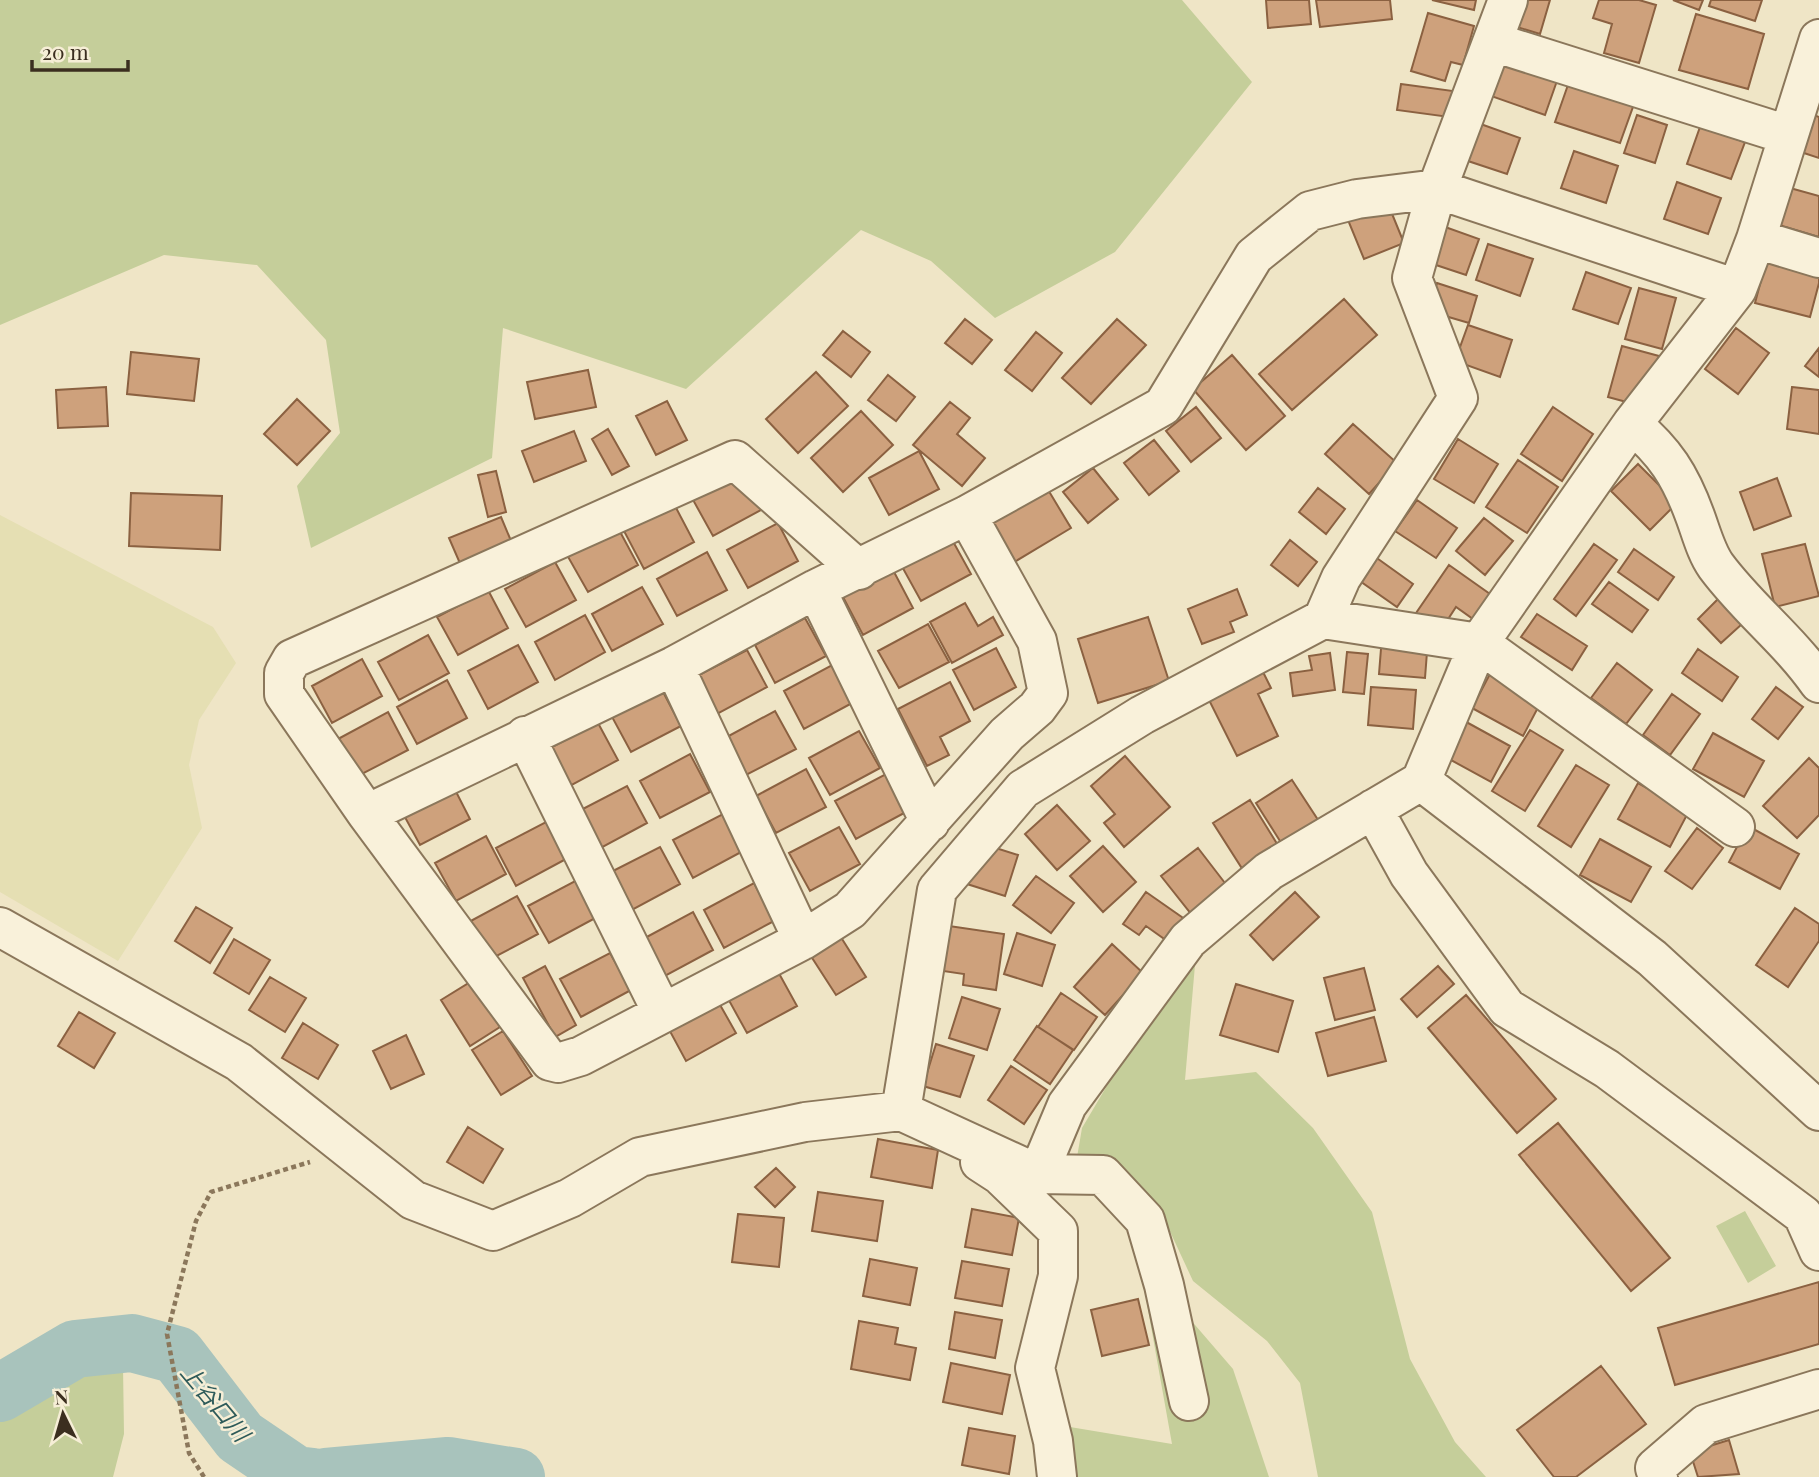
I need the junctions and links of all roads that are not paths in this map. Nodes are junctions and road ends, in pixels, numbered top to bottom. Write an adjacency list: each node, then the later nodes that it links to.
1 (1508, 0): 3 (street)
2 (1819, 39): 4 (street)
3 (1493, 42): 4 (street); 5 (street)
4 (1788, 135): 6 (street)
5 (1437, 189): 8 (street); 10 (street); 13 (street)
6 (1756, 239): 7 (street); 8 (street)
7 (1819, 258)
8 (1737, 289): 9 (street)
9 (1632, 424): 14 (street); 16 (street)
10 (967, 515): 11 (street); 21 (street)
11 (859, 570): 12 (street); 20 (street)
12 (816, 589): 15 (street); 21 (street)
13 (1324, 619): 14 (street); 26 (street)
14 (1479, 643): 18 (street); 22 (street)
15 (674, 666): 17 (street); 24 (street)
16 (1819, 683)
17 (525, 736): 20 (street); 25 (street)
18 (1420, 781): 19 (street); 27 (street)
19 (1373, 809): 28 (street); 29 (street)
20 (366, 814): 25 (street)
21 (930, 822): 24 (street)
22 (1735, 827)
23 (0, 927): 26 (street)
24 (803, 940): 25 (street)
25 (662, 1012)
26 (901, 1111): 28 (street); 32 (street)
27 (1819, 1111)
28 (1038, 1174): 31 (street)
29 (1819, 1251)
30 (1819, 1389): 33 (street)
31 (1189, 1401)
32 (1057, 1477)
33 (1658, 1477)

